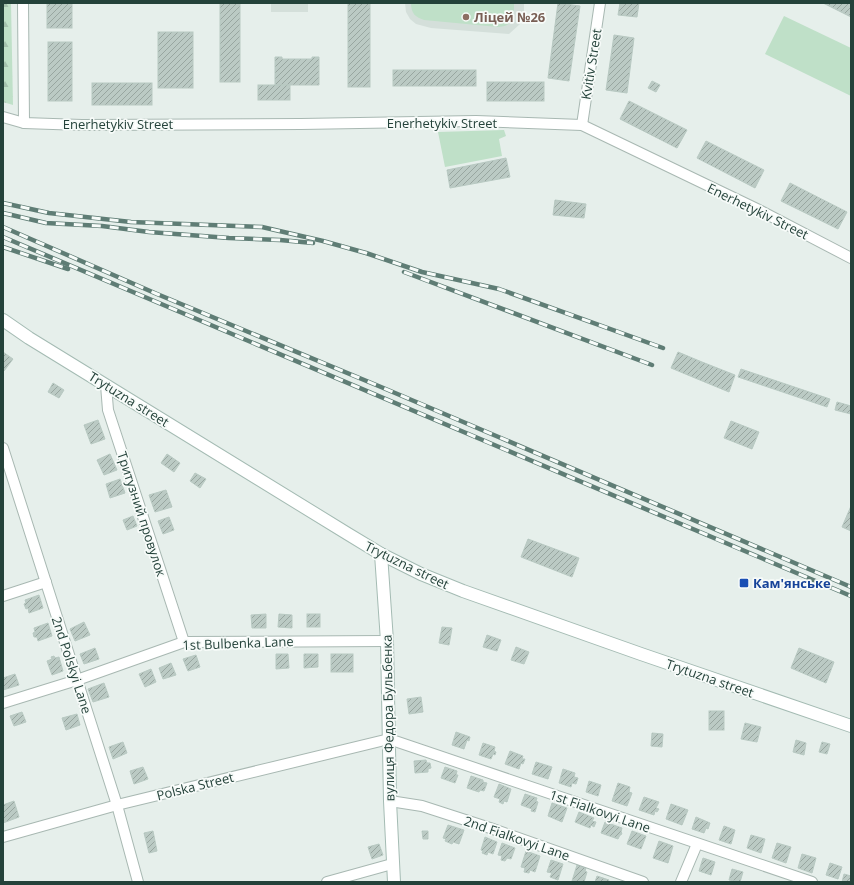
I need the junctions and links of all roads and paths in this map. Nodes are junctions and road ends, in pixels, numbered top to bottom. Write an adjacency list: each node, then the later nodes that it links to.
1 (24, 3): 4 (street)
2 (600, 3): 5 (street, Kvitiv Street)
3 (3, 117): 4 (street, Enerhetykiv Street)
4 (24, 123): 5 (street, Enerhetykiv Street)
5 (582, 125): 6 (street, Enerhetykiv Street)
6 (851, 258)
7 (3, 320): 8 (street, Trytuzna street)
8 (106, 385): 10 (street, Trytuzna street); 14 (street, Тритузний провулок)
9 (3, 448): 11 (street, 2nd Polskyi Lane)
10 (381, 554): 13 (street, вулиця Федора Бульбенка); 17 (street, Trytuzna street)
11 (46, 582): 12 (street); 15 (street, 2nd Polskyi Lane)
12 (3, 596)
13 (387, 641): 14 (street, 1st Bulbenka Lane); 18 (street, вулиця Федора Бульбенка)
14 (184, 642): 15 (street, 1st Bulbenka Lane)
15 (77, 680): 16 (street, 1st Bulbenka Lane); 20 (street, 2nd Polskyi Lane)
16 (3, 703)
17 (851, 726)
18 (389, 739): 19 (street, вулиця Федора Бульбенка); 20 (street, Polska Street); 22 (street, 1st Fialkovyi Lane)
19 (390, 801): 23 (street, вулиця Федора Бульбенка); 27 (street, 2nd Fialkovyi Lane)
20 (117, 805): 21 (street, Polska Street); 24 (street, 2nd Polskyi Lane)
21 (3, 837)
22 (697, 844): 28 (street); 29 (street, 1st Fialkovyi Lane)
23 (392, 864): 25 (street); 26 (street, вулиця Федора Бульбенка)
24 (138, 882)
25 (328, 882)
26 (394, 882)
27 (643, 882)
28 (681, 882)
29 (812, 882)

